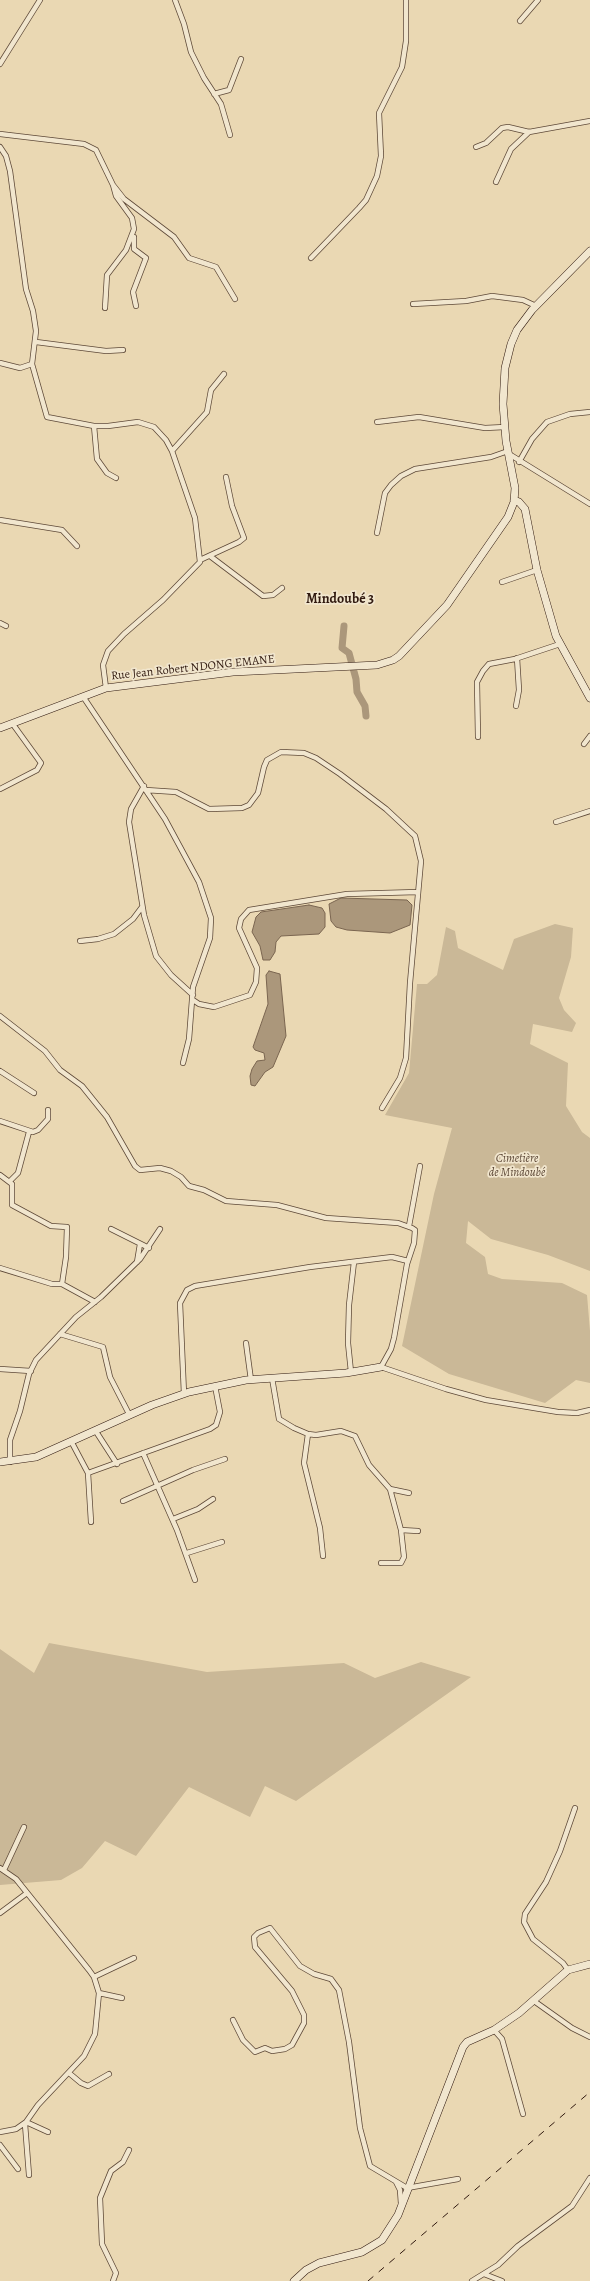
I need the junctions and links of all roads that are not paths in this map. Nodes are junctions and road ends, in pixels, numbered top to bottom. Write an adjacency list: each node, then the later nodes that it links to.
1 (40, 0): 7 (street)
2 (175, 0): 8 (street)
3 (406, 0): 19 (street)
4 (538, 0): 5 (street)
5 (520, 21)
6 (241, 59): 8 (street)
7 (0, 64)
8 (214, 94): 12 (street)
9 (590, 121): 10 (street)
10 (530, 132): 14 (street); 15 (street)
11 (0, 134): 16 (street)
12 (230, 135)
13 (0, 147): 25 (street)
14 (476, 147)
15 (496, 182)
16 (113, 185): 17 (street); 20 (street)
17 (133, 236): 22 (street); 24 (street)
18 (590, 251): 23 (street)
19 (311, 258)
20 (235, 299)
21 (413, 304): 23 (street)
22 (136, 306)
23 (536, 306): 33 (street)
24 (105, 308)
25 (36, 342): 26 (street); 28 (street)
26 (123, 350)
27 (0, 363): 28 (street)
28 (32, 364): 32 (street)
29 (224, 374): 34 (street)
30 (590, 412): 36 (street)
31 (377, 422): 33 (street)
32 (94, 426): 34 (street); 38 (street)
33 (505, 427): 35 (street)
34 (172, 452): 45 (street)
35 (508, 453): 36 (street); 39 (street); 42 (street)
36 (519, 462): 40 (street)
37 (226, 476): 44 (street)
38 (116, 478)
39 (514, 500): 46 (street); 53 (street, Rue Jean Robert NDONG EMANE)
40 (590, 504)
41 (0, 520): 43 (street)
42 (377, 533)
43 (77, 546)
44 (210, 556): 45 (street); 48 (street)
45 (200, 560): 53 (street)
46 (537, 570): 47 (street); 51 (street)
47 (502, 582)
48 (282, 588)
49 (0, 623): 50 (street)
50 (6, 626)
51 (560, 644): 52 (street); 55 (street)
52 (517, 658): 56 (street); 60 (street)
53 (106, 688): 54 (street, Rue Jean Robert NDONG EMANE)
54 (84, 698): 57 (street, Rue Jean Robert NDONG EMANE); 62 (street)
55 (590, 698)
56 (516, 706)
57 (12, 723): 58 (street, Rue Jean Robert NDONG EMANE); 63 (street)
58 (0, 728)
59 (590, 736): 61 (street)
60 (478, 737)
61 (584, 744)
62 (145, 788): 66 (street); 67 (street); 69 (street)
63 (0, 789)
64 (590, 810): 65 (street)
65 (556, 822)
66 (418, 892): 69 (street); 74 (street)
67 (142, 907): 68 (street); 69 (street)
68 (80, 941)
69 (193, 997): 71 (street)
70 (0, 1016): 81 (street)
71 (183, 1063)
72 (0, 1071): 73 (street)
73 (34, 1093)
74 (382, 1108)
75 (48, 1110): 77 (street)
76 (0, 1121): 77 (street)
77 (29, 1132): 80 (street)
78 (420, 1166): 81 (street)
79 (0, 1175): 80 (street)
80 (10, 1182): 90 (street)
81 (409, 1226): 86 (street)
82 (111, 1229): 84 (street)
83 (160, 1229): 85 (street)
84 (140, 1244): 85 (street); 87 (street)
85 (149, 1248): 87 (street)
86 (408, 1261): 88 (street); 94 (street)
87 (137, 1262): 91 (street)
88 (354, 1262): 97 (street); 101 (street)
89 (0, 1268): 90 (street)
90 (62, 1284): 91 (street)
91 (95, 1302): 92 (street)
92 (60, 1334): 96 (street); 103 (street)
93 (246, 1343): 99 (street)
94 (380, 1367): 97 (street); 102 (street)
95 (0, 1369): 96 (street)
96 (31, 1371): 110 (street)
97 (351, 1372): 98 (street)
98 (272, 1378): 99 (street); 105 (street)
99 (251, 1380): 100 (street)
100 (215, 1386): 101 (street); 107 (street)
101 (184, 1394): 103 (street)
102 (590, 1410)
103 (129, 1414): 104 (street)
104 (95, 1430): 106 (street); 111 (street)
105 (308, 1434): 114 (street); 124 (street)
106 (71, 1441): 110 (street); 112 (street)
107 (143, 1453): 111 (street); 113 (street)
108 (225, 1459): 113 (street)
109 (0, 1462): 110 (street)
110 (10, 1462)
111 (117, 1464): 112 (street)
112 (88, 1473): 119 (street)
113 (158, 1485): 117 (street); 118 (street)
114 (390, 1489): 115 (street); 120 (street)
115 (409, 1493)
116 (214, 1500): 118 (street)
117 (123, 1501)
118 (173, 1519): 123 (street)
119 (91, 1522)
120 (401, 1530): 121 (street); 125 (street)
121 (418, 1531)
122 (222, 1542): 123 (street)
123 (187, 1553): 126 (street)
124 (323, 1556)
125 (381, 1563)
126 (195, 1580)
127 (575, 1808): 134 (street)
128 (24, 1827): 129 (street)
129 (2, 1869): 130 (street)
130 (28, 1893): 131 (street); 135 (street)
131 (0, 1913)
132 (134, 1958): 135 (street)
133 (590, 1964): 134 (street)
134 (568, 1970): 138 (street)
135 (94, 1977): 136 (street)
136 (98, 1994): 137 (street); 142 (street)
137 (122, 1998)
138 (534, 2001): 140 (street); 141 (street)
139 (234, 2020): 154 (street)
140 (494, 2030): 144 (street); 155 (street)
141 (590, 2037)
142 (69, 2073): 143 (street); 145 (street)
143 (109, 2074)
144 (523, 2114)
145 (26, 2123): 146 (street); 147 (street); 151 (street)
146 (0, 2132)
147 (48, 2132)
148 (0, 2145): 150 (street)
149 (129, 2150): 158 (street)
150 (18, 2170)
151 (29, 2175)
152 (590, 2178): 157 (street)
153 (458, 2179): 155 (street)
154 (396, 2182): 155 (street); 156 (street)
155 (408, 2188): 156 (street)
156 (401, 2205): 159 (street)
157 (480, 2275): 160 (street); 161 (street)
158 (113, 2281)
159 (294, 2281)
160 (472, 2281)
161 (502, 2281)

